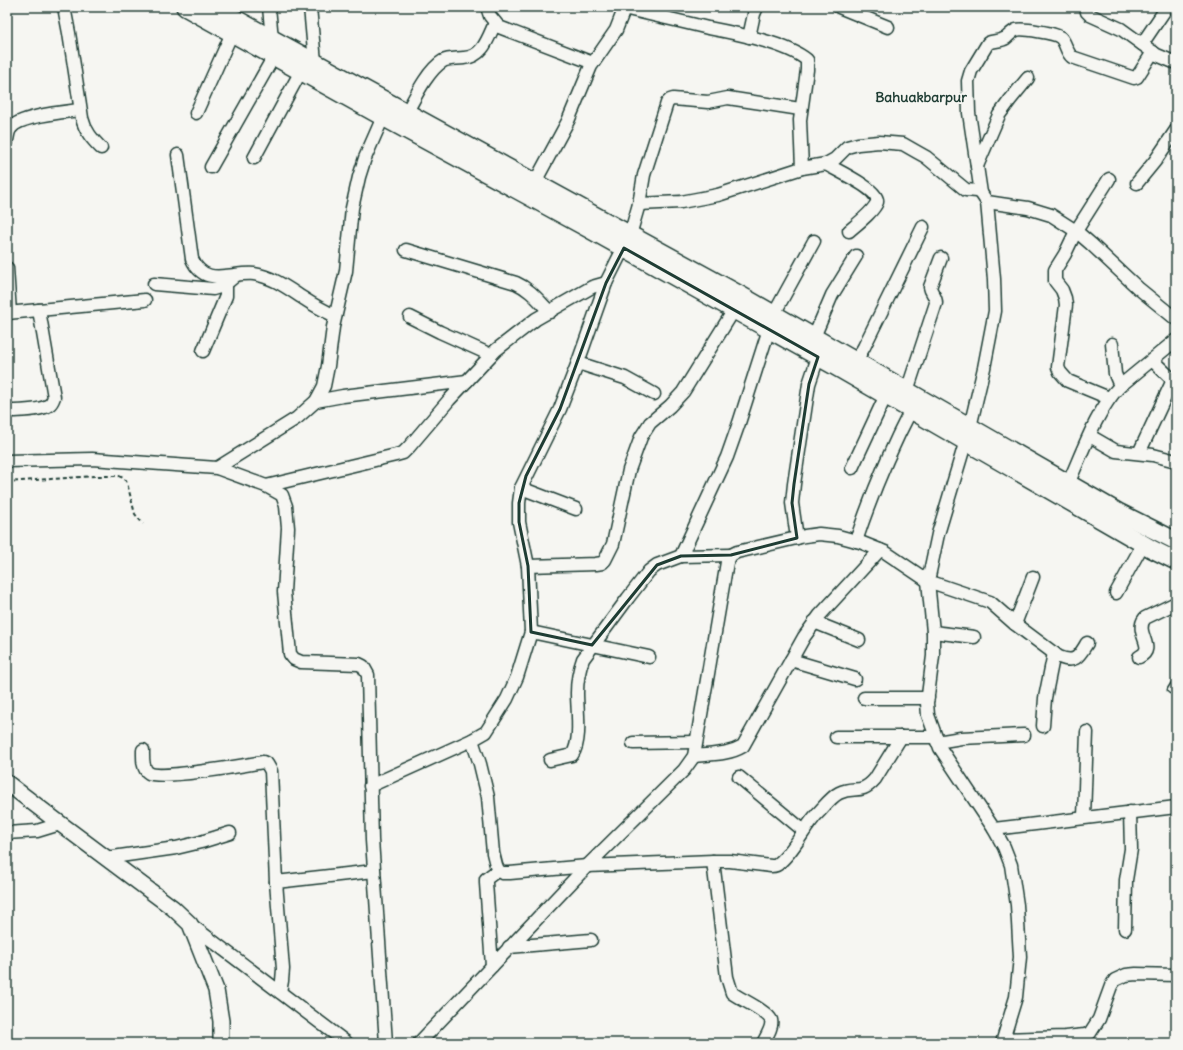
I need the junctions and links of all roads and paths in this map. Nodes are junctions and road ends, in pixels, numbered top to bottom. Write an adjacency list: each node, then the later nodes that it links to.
1 (64, 7): 26 (street)
2 (185, 7): 14 (main road)
3 (214, 7): 16 (main road)
4 (269, 7): 16 (street)
5 (310, 7): 20 (street)
6 (487, 7): 12 (street)
7 (757, 7): 15 (street)
8 (839, 7): 13 (street)
9 (1086, 7): 17 (street)
10 (1167, 7): 17 (street)
11 (625, 8): 15 (street); 21 (street)
12 (495, 23): 21 (street); 27 (street)
13 (888, 28)
14 (232, 33): 19 (main road); 28 (street)
15 (749, 37): 25 (street)
16 (272, 38): 20 (main road)
17 (1142, 44): 18 (street)
18 (1153, 52): 22 (street); 36 (street)
19 (274, 56): 23 (main road); 37 (street)
20 (315, 62): 27 (main road)
21 (592, 63): 40 (street)
22 (1176, 63)
23 (301, 71): 29 (main road); 34 (street)
24 (1028, 78): 36 (street)
25 (800, 109): 38 (street); 43 (street)
26 (80, 110): 31 (street); 32 (street)
27 (407, 112): 40 (main road)
28 (196, 114)
29 (383, 117): 47 (main road); 61 (street)
30 (1176, 130): 41 (street)
31 (7, 140)
32 (100, 148)
33 (178, 155): 53 (street)
34 (254, 158)
35 (826, 164): 38 (street); 42 (street); 45 (street)
36 (977, 166): 42 (street)
37 (211, 167)
38 (802, 168): 43 (street)
39 (1109, 179): 46 (street)
40 (535, 182): 47 (main road)
41 (1137, 183)
42 (984, 197): 46 (street); 84 (street)
43 (639, 204): 47 (street)
44 (923, 227): 72 (street)
45 (850, 231)
46 (1076, 231): 63 (street); 80 (street)
47 (627, 241): 54 (street); 58 (main road); 64 (main road)
48 (814, 241): 64 (street)
49 (406, 250): 59 (street)
50 (856, 256): 65 (street)
51 (941, 258): 77 (street)
52 (7, 268): 60 (street)
53 (231, 280): 55 (street); 61 (street); 68 (street)
54 (606, 283): 59 (street); 73 (street)
55 (154, 284)
56 (145, 300): 57 (street)
57 (39, 310): 60 (street); 83 (street)
58 (734, 310): 64 (main road); 105 (street)
59 (550, 312): 69 (street)
60 (8, 313)
61 (335, 316): 81 (street)
62 (410, 317): 69 (street)
63 (1176, 319)
64 (771, 322): 65 (main road); 70 (main road); 102 (street)
65 (814, 337): 72 (main road)
66 (1176, 340): 71 (street)
67 (1112, 344): 76 (street)
68 (203, 351)
69 (491, 355): 74 (street)
70 (818, 357): 79 (main road); 97 (street)
71 (1152, 360): 75 (street); 76 (street)
72 (856, 361): 77 (main road)
73 (578, 363): 78 (street); 94 (street)
74 (467, 381): 81 (street); 93 (street)
75 (1175, 382): 86 (street)
76 (1120, 386): 80 (street)
77 (907, 391): 84 (main road)
78 (654, 394)
79 (886, 395): 82 (main road); 90 (street)
80 (1109, 398): 85 (street)
81 (316, 402): 89 (street)
82 (911, 410): 84 (main road); 98 (street)
83 (7, 411)
84 (967, 434): 92 (main road); 100 (main road); 107 (street)
85 (1090, 436): 86 (street); 92 (street)
86 (1139, 453): 88 (street)
87 (7, 461): 89 (street)
88 (1176, 461)
89 (217, 468): 93 (street)
90 (852, 468)
91 (7, 482): 96 (path)
92 (1068, 484): 99 (main road)
93 (266, 486): 141 (street)
94 (521, 488): 95 (street); 105 (street)
95 (576, 509)
96 (143, 524)
97 (797, 538): 98 (street); 103 (street)
98 (856, 541): 101 (street)
99 (1176, 541)
100 (1143, 544): 104 (main road); 108 (street)
101 (880, 550): 107 (street); 110 (street)
102 (681, 556): 103 (street); 117 (street)
103 (731, 556): 134 (street)
104 (1176, 561)
105 (528, 566): 112 (street)
106 (1033, 577): 111 (street)
107 (928, 581): 111 (street); 113 (street)
108 (1116, 593)
109 (1176, 603): 120 (street)
110 (814, 622): 115 (street); 121 (street)
111 (1015, 624): 118 (street)
112 (531, 632): 117 (street); 132 (street)
113 (933, 632): 114 (street); 126 (street)
114 (974, 637)
115 (858, 640)
116 (1087, 643): 118 (street)
117 (592, 645): 119 (street); 138 (street)
118 (1054, 653): 127 (street)
119 (649, 657)
120 (1139, 657)
121 (791, 660): 122 (street); 137 (street)
122 (855, 679)
123 (1176, 682): 124 (lane)
124 (1171, 690)
125 (864, 698): 126 (street)
126 (928, 698): 133 (street)
127 (1043, 726)
128 (1087, 732): 144 (street)
129 (1024, 736): 133 (street)
130 (836, 737): 131 (street)
131 (901, 737): 133 (street); 147 (street)
132 (472, 740): 141 (street); 153 (street)
133 (936, 740): 146 (street)
134 (696, 742): 135 (street); 137 (street)
135 (633, 743)
136 (143, 750): 155 (street)
137 (694, 756): 152 (street)
138 (550, 760)
139 (740, 777): 147 (street)
140 (7, 782): 145 (street)
141 (370, 786): 154 (street)
142 (1176, 807): 143 (street)
143 (1130, 812): 144 (street); 157 (street)
144 (1084, 817): 146 (street)
145 (60, 824): 148 (street); 150 (street)
146 (994, 829): 163 (street)
147 (804, 832): 151 (street)
148 (7, 833)
149 (230, 833): 150 (street)
150 (106, 858): 156 (street)
151 (713, 861): 152 (street); 168 (street)
152 (586, 866): 153 (street); 159 (street)
153 (498, 870): 160 (street)
154 (374, 871): 155 (street); 166 (street)
155 (276, 882): 162 (street)
156 (190, 924): 162 (street); 164 (street)
157 (1125, 929)
158 (591, 940): 159 (street)
159 (509, 947): 160 (street)
160 (492, 966): 167 (street)
161 (1176, 975): 163 (street)
162 (280, 992): 165 (street)
163 (1003, 1041)
164 (221, 1043)
165 (348, 1043)
166 (386, 1043)
167 (419, 1043)
168 (763, 1043)

